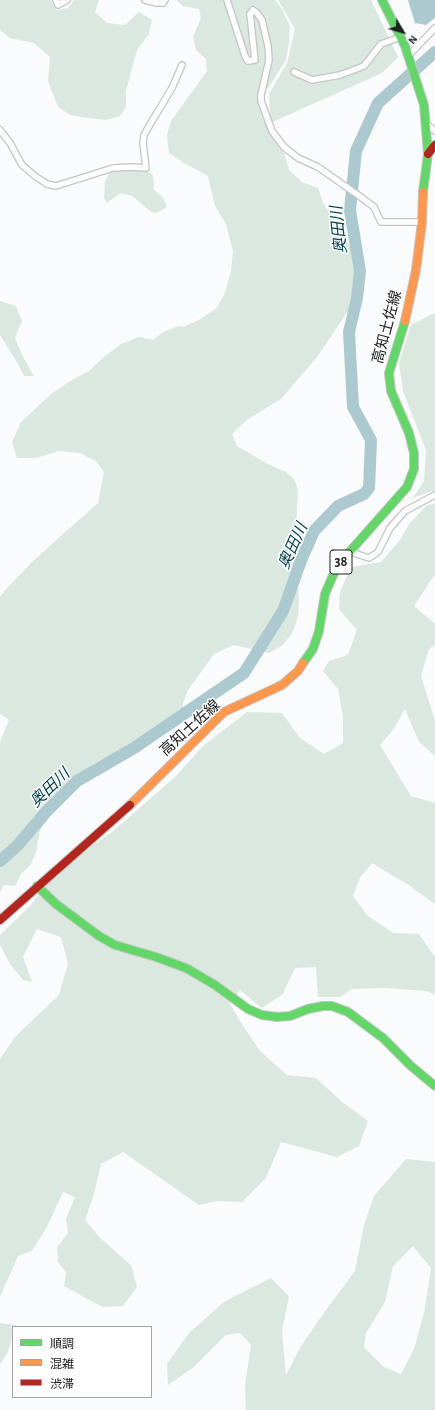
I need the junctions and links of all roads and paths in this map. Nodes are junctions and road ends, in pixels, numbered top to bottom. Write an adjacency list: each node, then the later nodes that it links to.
1 (56, 0): 2 (street)
2 (67, 0)
3 (145, 0): 4 (street)
4 (166, 0)
5 (227, 0): 17 (street)
6 (382, 0): 8 (main road, 高知土佐線 / 38)
7 (435, 28): 9 (street)
8 (400, 37): 9 (main road, 高知土佐線 / 38); 11 (street)
9 (409, 59): 12 (main road, 高知土佐線 / 38)
10 (182, 65): 13 (street)
11 (294, 72)
12 (426, 124): 14 (street); 16 (main road, 高知土佐線 / 38)
13 (0, 130)
14 (435, 131)
15 (435, 145): 16 (main road)
16 (428, 154): 17 (main road, 高知土佐線 / 38)
17 (422, 222): 19 (main road, 高知土佐線 / 38)
18 (435, 495): 19 (street)
19 (351, 552): 20 (main road, 高知土佐線 / 38)
20 (37, 886): 21 (main road, 高知土佐線 / 38); 22 (main road)
21 (0, 920)
22 (435, 1086)

